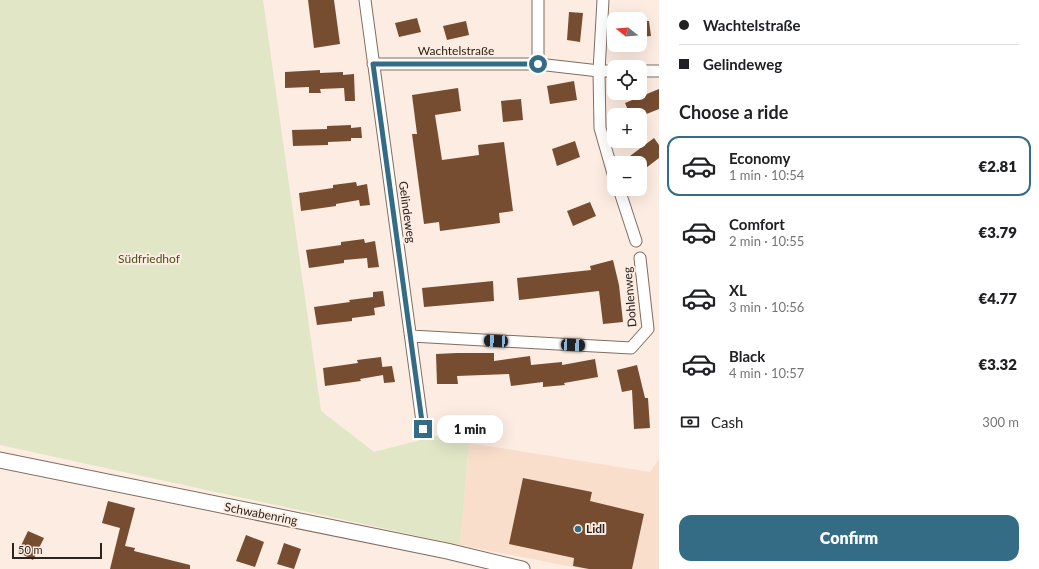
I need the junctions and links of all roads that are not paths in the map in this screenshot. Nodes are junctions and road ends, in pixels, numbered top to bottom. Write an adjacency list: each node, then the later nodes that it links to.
1 (365, 0): 4 (street, Gelindeweg)
2 (538, 0): 5 (street)
3 (603, 0): 6 (street)
4 (373, 64): 5 (street, Wachtelstraße); 14 (street, Gelindeweg)
5 (538, 64): 6 (street, Wachtelstraße)
6 (599, 71): 7 (street, Wachtelstraße); 10 (street)
7 (607, 71)
8 (647, 71): 9 (street)
9 (659, 71)
10 (608, 156)
11 (620, 196): 12 (street)
12 (636, 241)
13 (640, 258): 14 (street, Dohlenweg)
14 (411, 336): 15 (street, Gelindeweg)
15 (423, 429)
16 (0, 460): 17 (street, Schwabenring)
17 (522, 569)

